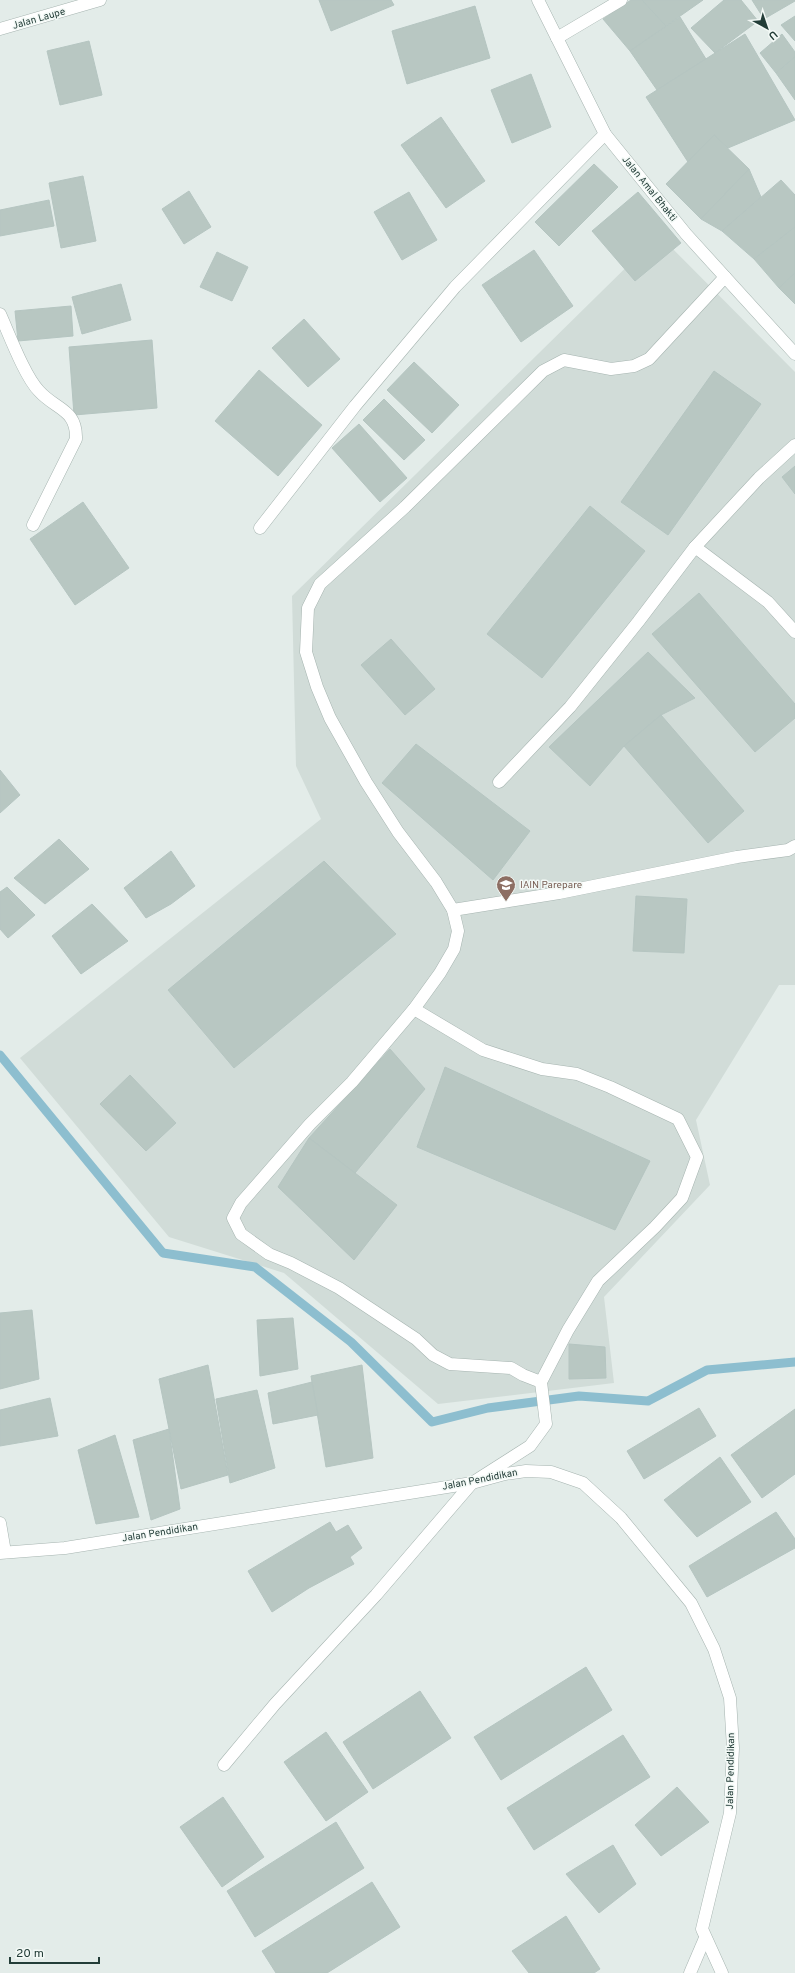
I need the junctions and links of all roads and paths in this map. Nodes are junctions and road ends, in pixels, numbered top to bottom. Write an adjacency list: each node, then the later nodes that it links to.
1 (100, 0): 4 (street, Jalan Laupe)
2 (538, 0): 5 (street, Jalan Amal Bhakti)
3 (621, 0): 5 (street)
4 (0, 30)
5 (557, 38): 6 (street, Jalan Amal Bhakti)
6 (605, 134): 7 (street, Jalan Amal Bhakti); 12 (street)
7 (725, 277): 9 (street, Jalan Amal Bhakti); 17 (street)
8 (0, 314): 11 (street)
9 (795, 354)
10 (795, 445): 13 (street)
11 (33, 525)
12 (260, 528)
13 (695, 547): 14 (street); 15 (street)
14 (795, 632)
15 (499, 782)
16 (795, 846): 17 (street)
17 (453, 910): 18 (street)
18 (414, 1009): 19 (street); 19 (street)
19 (541, 1382): 20 (street)
20 (472, 1483): 22 (street, Jalan Pendidikan); 23 (street); 24 (street, Jalan Pendidikan)
21 (0, 1524): 22 (street)
22 (2, 1553)
23 (224, 1765)
24 (705, 1938): 25 (street); 26 (street, Jalan Pendidikan)
25 (690, 1973)
26 (722, 1973)

